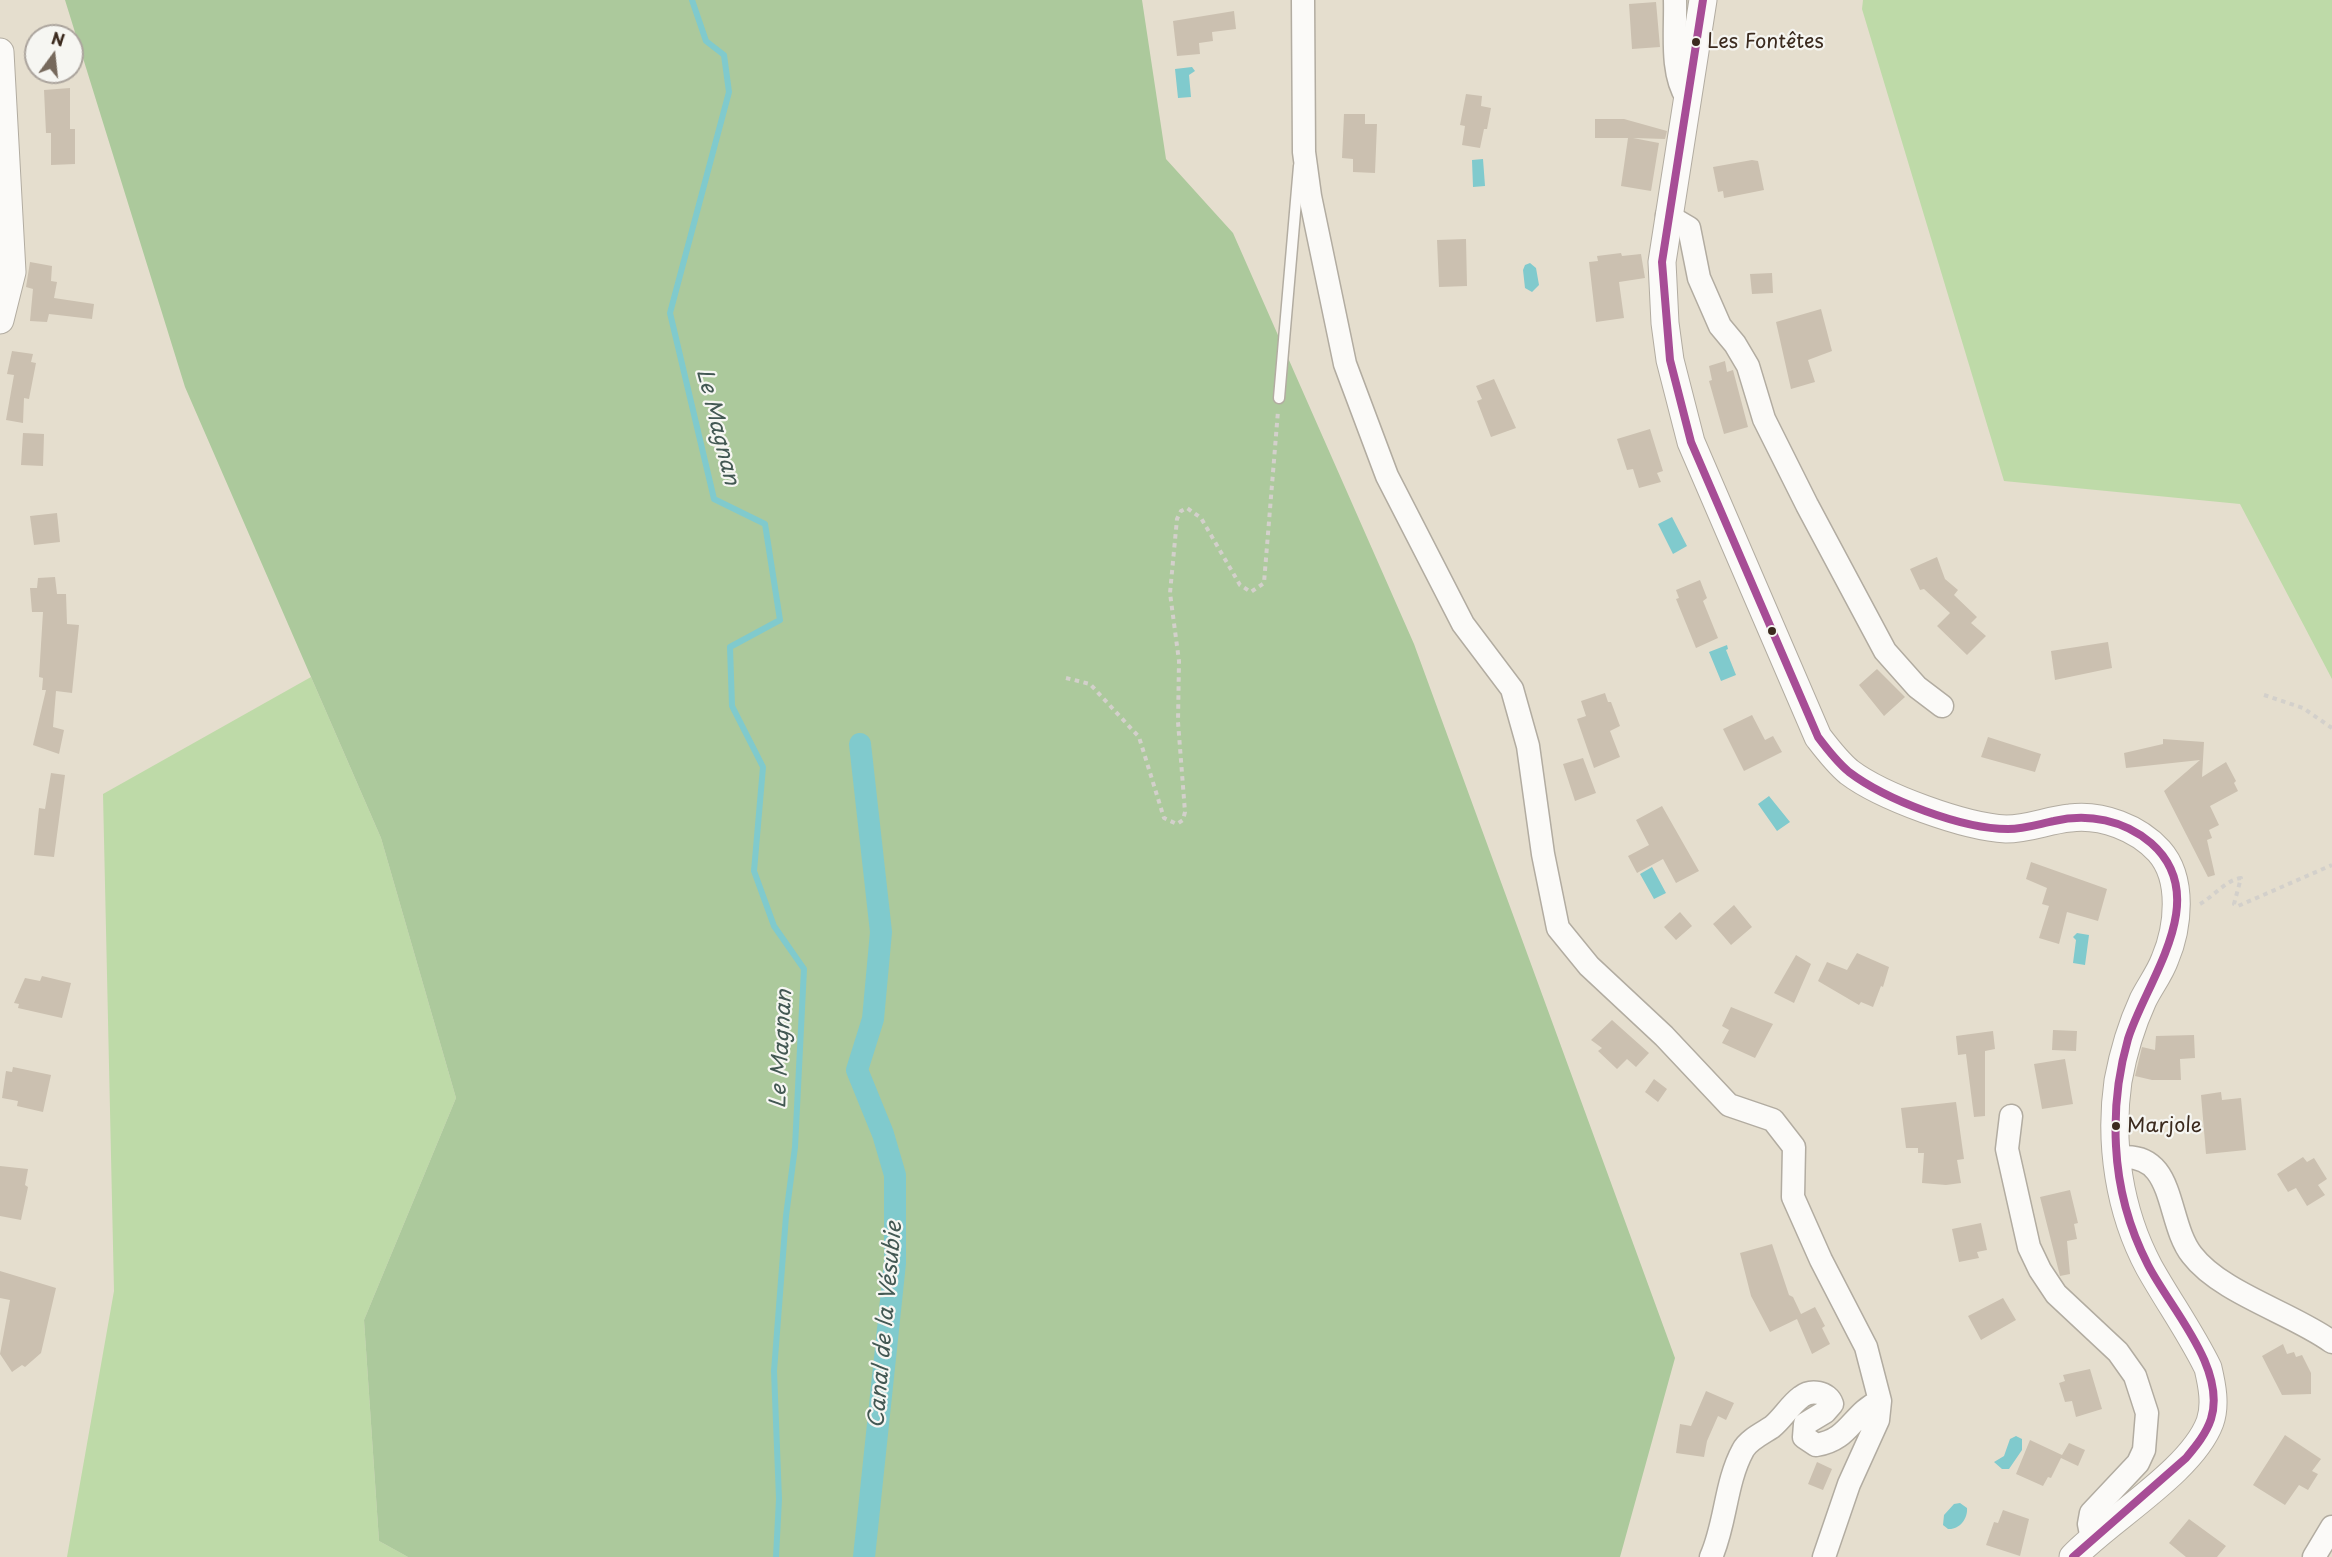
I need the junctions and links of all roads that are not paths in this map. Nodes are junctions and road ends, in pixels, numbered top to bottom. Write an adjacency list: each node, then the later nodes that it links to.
1 (1303, 0): 6 (street)
2 (1675, 0): 5 (street)
3 (1703, 0): 5 (street)
4 (0, 52): 8 (street)
5 (1687, 99): 7 (street)
6 (1304, 152): 9 (lane); 14 (street)
7 (1667, 214): 10 (street); 12 (street)
8 (0, 320)
9 (1279, 398)
10 (1942, 706)
11 (2011, 1116): 16 (street)
12 (2117, 1158): 13 (street); 16 (street)
13 (2332, 1342)
14 (1880, 1401): 17 (street); 18 (street)
15 (2332, 1527): 20 (street)
16 (2092, 1539): 19 (street)
17 (1711, 1557)
18 (1824, 1557)
19 (2073, 1557)
20 (2314, 1557)

